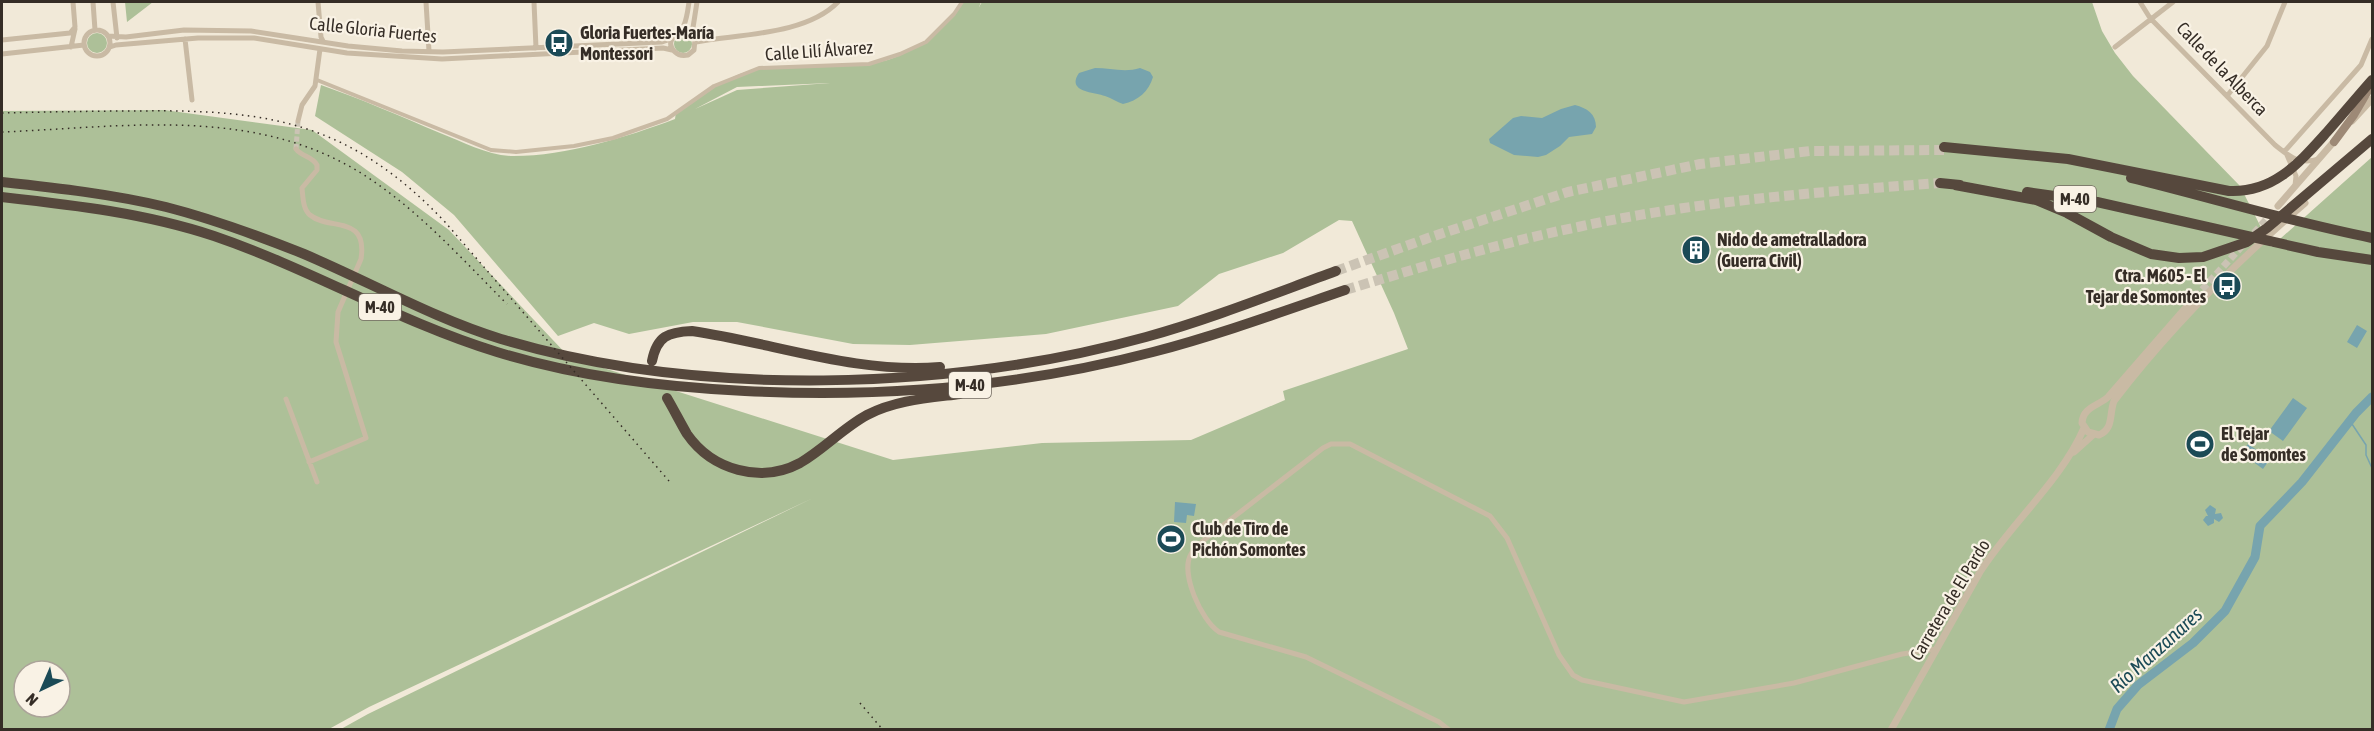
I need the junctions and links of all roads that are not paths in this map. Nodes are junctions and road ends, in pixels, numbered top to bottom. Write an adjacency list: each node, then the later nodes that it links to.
1 (73, 2): 15 (street)
2 (93, 2): 16 (street)
3 (113, 2): 20 (street)
4 (318, 2): 25 (street)
5 (426, 2): 34 (street)
6 (534, 2): 31 (street)
7 (690, 2): 17 (street)
8 (697, 2): 18 (street)
9 (838, 2): 26 (street)
10 (962, 2): 36 (street, Calle Lilí Álvarez)
11 (2140, 2): 14 (street, Calle de la Alberca)
12 (2173, 2): 14 (street)
13 (2285, 2): 38 (street)
14 (2150, 18): 30 (street); 38 (street, Calle de la Alberca)
15 (74, 29): 24 (street); 28 (street)
16 (96, 30): 19 (street); 27 (street)
17 (679, 31): 18 (street); 22 (street)
18 (692, 34): 26 (street)
19 (108, 36): 20 (street, Calle Gloria Fuertes); 29 (street)
20 (117, 38): 25 (street, Calle Gloria Fuertes)
21 (185, 39): 29 (street, Calle Gloria Fuertes); 32 (street, Calle Gloria Fuertes); 40 (street)
22 (671, 39): 31 (street, Calle Gloria Fuertes); 33 (street)
23 (2373, 39): 46 (street)
24 (2, 40)
25 (323, 42): 34 (street, Calle Gloria Fuertes)
26 (696, 42): 33 (street)
27 (84, 45): 28 (street); 29 (street)
28 (71, 47): 35 (street)
29 (110, 47)
30 (2115, 47)
31 (536, 48): 34 (street, Calle Gloria Fuertes)
32 (320, 49): 33 (street, Calle Gloria Fuertes); 36 (street)
33 (672, 50)
34 (429, 51)
35 (2, 54)
36 (317, 80): 41 (street)
37 (2373, 81): 43 (main road); 54 (highway, M-40)
38 (2227, 96): 46 (street, Calle de la Alberca)
39 (2373, 99): 43 (street)
40 (192, 100)
41 (298, 121)
42 (2373, 139): 50 (highway)
43 (2334, 142): 47 (street)
44 (2373, 144): 65 (street)
45 (296, 149): 68 (street)
46 (2285, 153): 47 (street); 51 (street)
47 (2319, 159): 51 (street)
48 (2, 182): 59 (highway, M-40)
49 (1940, 183): 50 (highway, M-40)
50 (1955, 185): 55 (highway, M-40)
51 (2294, 188): 53 (street)
52 (2, 197): 61 (highway, M-40)
53 (2278, 206)
54 (2373, 238)
55 (2373, 260)
56 (1336, 271): 59 (highway, M-40)
57 (1345, 290): 61 (highway, M-40)
58 (2188, 305): 64 (street)
59 (1048, 359): 60 (highway)
60 (652, 361)
61 (1068, 370): 62 (highway)
62 (668, 398)
63 (286, 399): 68 (street)
64 (2098, 406): 65 (street); 66 (street)
65 (2109, 413): 67 (street)
66 (2084, 428): 67 (street); 69 (street, Carretera de El Pardo)
67 (2093, 435): 69 (street, Carretera de El Pardo)
68 (309, 462): 70 (street)
69 (2064, 462): 71 (street, Carretera de El Pardo)
70 (317, 482)
71 (1937, 649): 72 (street); 73 (street, Carretera de El Pardo)
72 (1449, 729)
73 (1891, 729)

